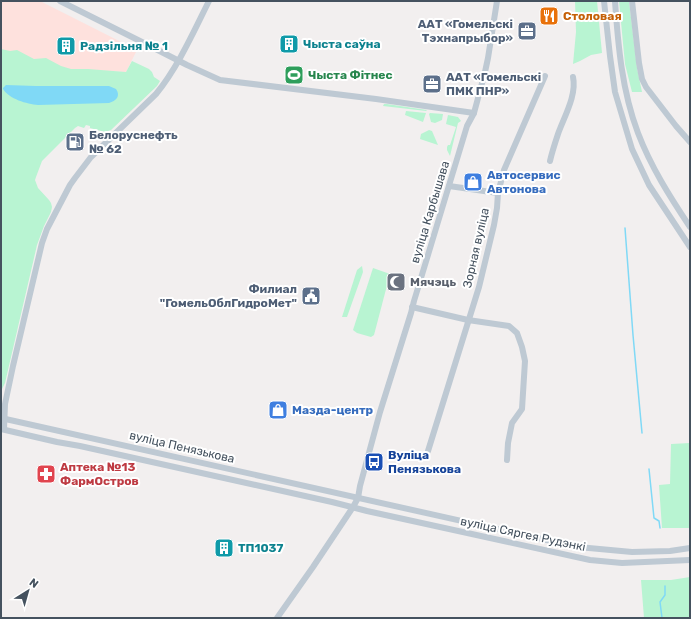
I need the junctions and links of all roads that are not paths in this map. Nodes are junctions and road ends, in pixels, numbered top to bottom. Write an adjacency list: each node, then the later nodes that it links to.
1 (60, 1): 7 (street)
2 (209, 1): 7 (street)
3 (497, 1): 12 (street, вуліца Карбышава)
4 (632, 1): 13 (street)
5 (605, 4): 6 (street); 11 (street)
6 (615, 4): 10 (street)
7 (178, 61): 12 (street); 21 (street)
8 (545, 76): 16 (street, Зорная вуліца)
9 (573, 77): 14 (street)
10 (626, 91): 11 (street); 17 (street)
11 (615, 92): 18 (street)
12 (474, 113): 15 (street, вуліца Карбышава)
13 (690, 142)
14 (550, 161)
15 (449, 186): 16 (street); 19 (street, вуліца Карбышава)
16 (498, 193): 20 (street, Зорная вуліца)
17 (690, 227)
18 (690, 247)
19 (412, 307): 20 (street); 25 (street, вуліца Карбышава)
20 (468, 320): 23 (street, Зорная вуліца); 24 (street)
21 (3, 418): 22 (street); 25 (street, вуліца Пенязькова)
22 (2, 429): 26 (street, вуліца Пенязькова)
23 (428, 451)
24 (507, 460)
25 (358, 498): 26 (street, вуліца Карбышава); 27 (street, вуліца Сяргея Рудэнкі)
26 (353, 507): 28 (street, вуліца Сяргея Рудэнкі); 29 (street, вуліца Карбышава)
27 (690, 548)
28 (690, 560)
29 (277, 618)

